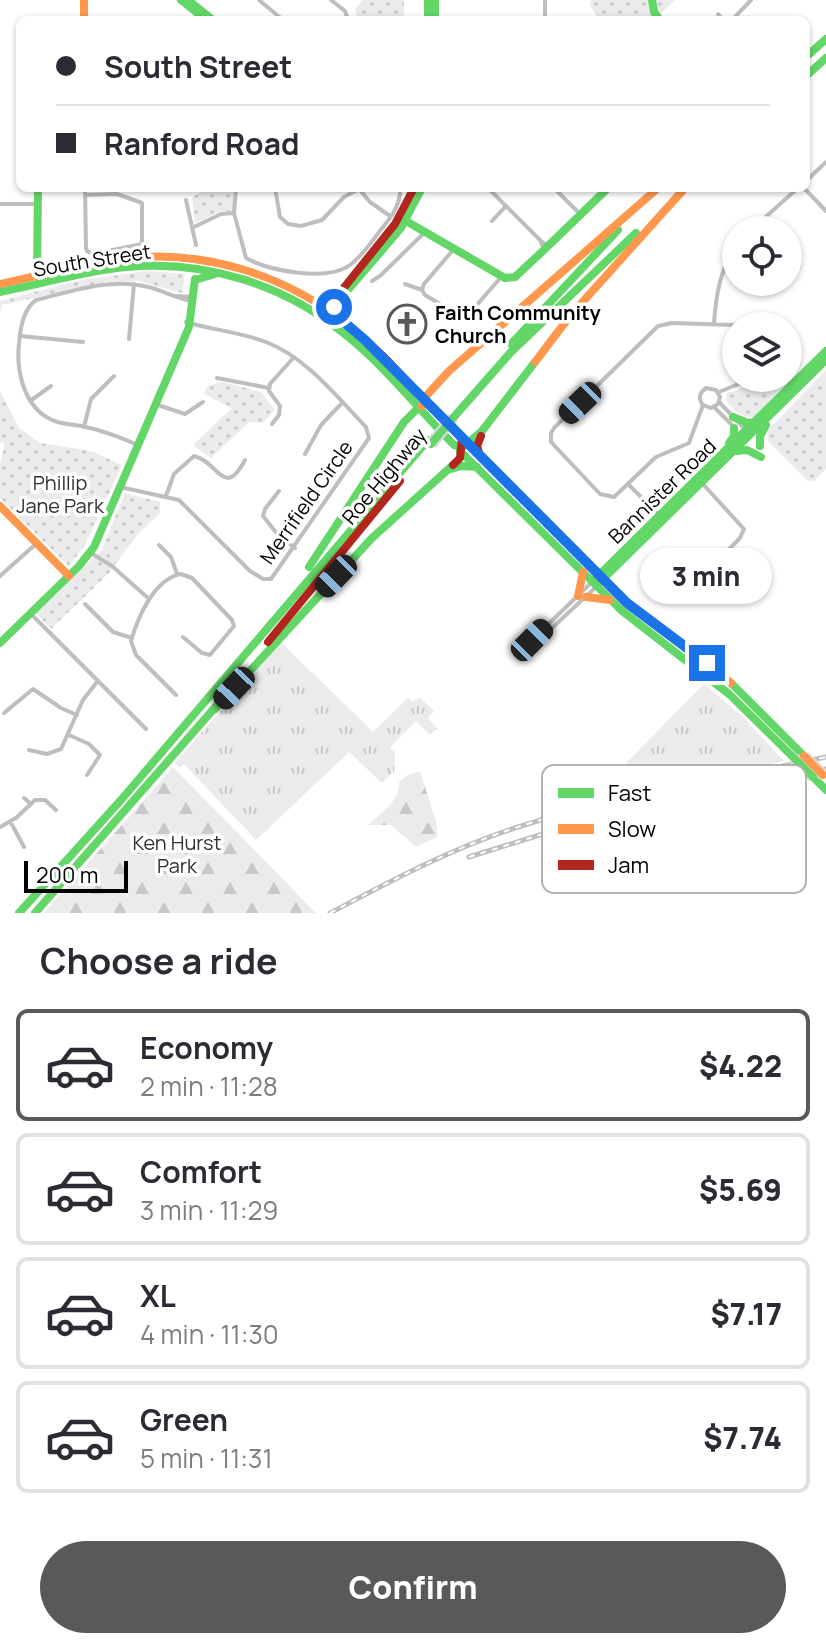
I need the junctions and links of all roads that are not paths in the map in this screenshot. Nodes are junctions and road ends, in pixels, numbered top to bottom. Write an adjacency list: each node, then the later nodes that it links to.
1 (181, 0): 6 (main road)
2 (188, 0): 7 (main road)
3 (259, 0): 8 (street)
4 (331, 0): 9 (street)
5 (751, 0): 10 (street)
6 (201, 16)
7 (208, 16)
8 (278, 16)
9 (347, 16)
10 (736, 16)
11 (826, 39): 12 (main road)
12 (810, 53)
13 (826, 58): 14 (main road)
14 (810, 72)
15 (826, 162): 16 (street)
16 (810, 177)
17 (38, 192): 37 (main road)
18 (236, 192): 40 (street)
19 (276, 192): 20 (street)
20 (353, 192)
21 (362, 192): 43 (street)
22 (412, 192): 43 (main road)
23 (419, 192): 43 (main road)
24 (492, 192): 38 (street)
25 (558, 192): 41 (street)
26 (602, 192): 41 (main road)
27 (656, 192): 80 (main road)
28 (657, 192): 95 (main road, Roe Highway)
29 (681, 192): 95 (main road, Roe Highway)
30 (681, 192): 103 (main road)
31 (796, 192): 42 (street)
32 (805, 192): 39 (street)
33 (400, 193): 43 (street)
34 (85, 195): 34 (street)
35 (186, 200): 45 (street)
36 (0, 204): 37 (street)
37 (38, 204): 56 (main road)
38 (506, 206): 44 (street); 48 (street)
39 (826, 211)
40 (234, 213): 43 (street); 45 (street)
41 (580, 214): 48 (main road)
42 (768, 216)
43 (401, 217): 46 (main road); 64 (main road)
44 (492, 221)
45 (192, 228): 47 (street)
46 (425, 231): 49 (main road); 58 (street)
47 (196, 245)
48 (544, 246): 55 (main road)
49 (455, 248): 55 (main road); 62 (street)
50 (159, 257): 51 (main road, South Street); 52 (main road); 56 (main road, South Street)
51 (207, 261): 52 (main road); 66 (main road, South Street)
52 (195, 268): 53 (main road, South Street); 56 (main road, South Street); 57 (main road); 65 (main road)
53 (225, 273): 57 (main road); 67 (main road, South Street)
54 (722, 274): 70 (street)
55 (502, 276): 62 (street)
56 (39, 277): 59 (main road, South Street); 63 (main road, South Street)
57 (195, 280): 65 (main road)
58 (372, 281)
59 (0, 284)
60 (134, 284): 65 (street); 72 (street); 73 (street)
61 (405, 284): 62 (street)
62 (422, 290)
63 (0, 292)
64 (339, 296): 66 (main road); 67 (main road); 68 (main road)
65 (191, 299): 69 (main road)
66 (314, 300): 67 (main road, South Street)
67 (326, 314): 68 (main road, South Street); 86 (main road, South Street)
68 (341, 319): 81 (main road, South Street)
69 (188, 323): 76 (street, Merrifield Circle); 91 (main road)
70 (714, 323): 71 (street); 118 (street)
71 (722, 323)
72 (20, 336): 74 (street); 87 (street)
73 (129, 339)
74 (83, 342)
75 (826, 351): 99 (main road, Bannister Road)
76 (294, 357): 83 (street); 90 (street, Merrifield Circle)
77 (826, 360): 97 (main road, Bannister Road)
78 (114, 376): 101 (street)
79 (217, 378): 83 (street)
80 (438, 382): 81 (main road); 93 (main road)
81 (409, 385): 93 (main road, South Street)
82 (51, 386): 87 (street)
83 (269, 388): 100 (street)
84 (722, 390): 85 (street)
85 (718, 392): 89 (street); 92 (street)
86 (408, 399): 93 (main road, South Street); 98 (main road)
87 (30, 401): 101 (street)
88 (203, 402): 91 (street)
89 (719, 402): 94 (street); 96 (street)
90 (342, 403): 110 (street); 126 (street, Merrifield Circle)
91 (155, 404): 106 (main road)
92 (703, 405): 94 (street); 118 (street)
93 (423, 407): 98 (main road); 107 (main road, South Street)
94 (714, 407): 102 (street)
95 (452, 416): 105 (main road, Roe Highway, bridge)
96 (733, 417): 99 (main road); 104 (street)
97 (770, 417): 104 (main road, Bannister Road); 108 (main road)
98 (404, 422): 144 (main road)
99 (755, 422): 104 (main road, Bannister Road)
100 (272, 424)
101 (84, 427): 106 (street)
102 (734, 428): 104 (street); 111 (main road)
103 (482, 431): 107 (main road); 112 (main road)
104 (746, 436): 109 (main road, Bannister Road); 111 (main road, Bannister Road)
105 (430, 442): 144 (main road, Roe Highway); 147 (main road, Roe Highway)
106 (138, 446): 119 (main road)
107 (462, 446): 112 (main road, South Street); 115 (main road, South Street); 116 (main road)
108 (760, 446)
109 (734, 452): 113 (main road); 117 (main road, Bannister Road)
110 (305, 454)
111 (724, 454): 117 (main road, Bannister Road)
112 (480, 456): 128 (main road, South Street)
113 (761, 457)
114 (245, 460): 121 (street)
115 (477, 467): 116 (main road); 131 (main road, South Street)
116 (443, 474): 147 (main road)
117 (700, 482): 123 (main road, Bannister Road); 123 (main road, Bannister Road); 130 (street)
118 (628, 484): 123 (street)
119 (121, 485): 121 (street, Merrifield Circle); 127 (main road)
120 (279, 491): 126 (street)
121 (166, 496): 126 (street, Merrifield Circle)
122 (2, 510): 124 (main road)
123 (660, 521): 129 (main road, Bannister Road)
124 (36, 544): 133 (street); 134 (main road)
125 (159, 545): 132 (street)
126 (295, 548)
127 (91, 553): 134 (main road); 138 (street)
128 (584, 561): 129 (main road); 135 (main road, South Street)
129 (613, 566): 135 (main road, Bannister Road); 136 (main road)
130 (710, 569)
131 (583, 572): 135 (main road, South Street); 137 (main road)
132 (177, 574): 138 (street); 141 (street)
133 (0, 576)
134 (68, 578): 140 (main road)
135 (598, 581): 136 (main road); 137 (street, Bannister Road)
136 (612, 595): 137 (main road); 154 (main road, bridge)
137 (582, 597): 137 (street, Bannister Road)
138 (149, 599): 142 (street)
139 (85, 604): 142 (street)
140 (31, 614): 143 (main road); 145 (street)
141 (183, 637)
142 (132, 638): 146 (street)
143 (0, 642)
144 (247, 653): 162 (main road, Roe Highway)
145 (97, 682): 149 (street); 150 (street)
146 (176, 695)
147 (215, 709): 163 (main road, Roe Highway)
148 (4, 713): 149 (street)
149 (77, 715): 151 (street)
150 (146, 729)
151 (69, 735): 152 (street); 153 (street)
152 (29, 750)
153 (87, 775)
154 (821, 776): 155 (main road)
155 (826, 790)
156 (24, 798): 157 (street)
157 (31, 804): 158 (street); 159 (street)
158 (56, 810)
159 (10, 821): 160 (street); 161 (street)
160 (0, 827)
161 (24, 847)
162 (19, 913)
163 (35, 913)

